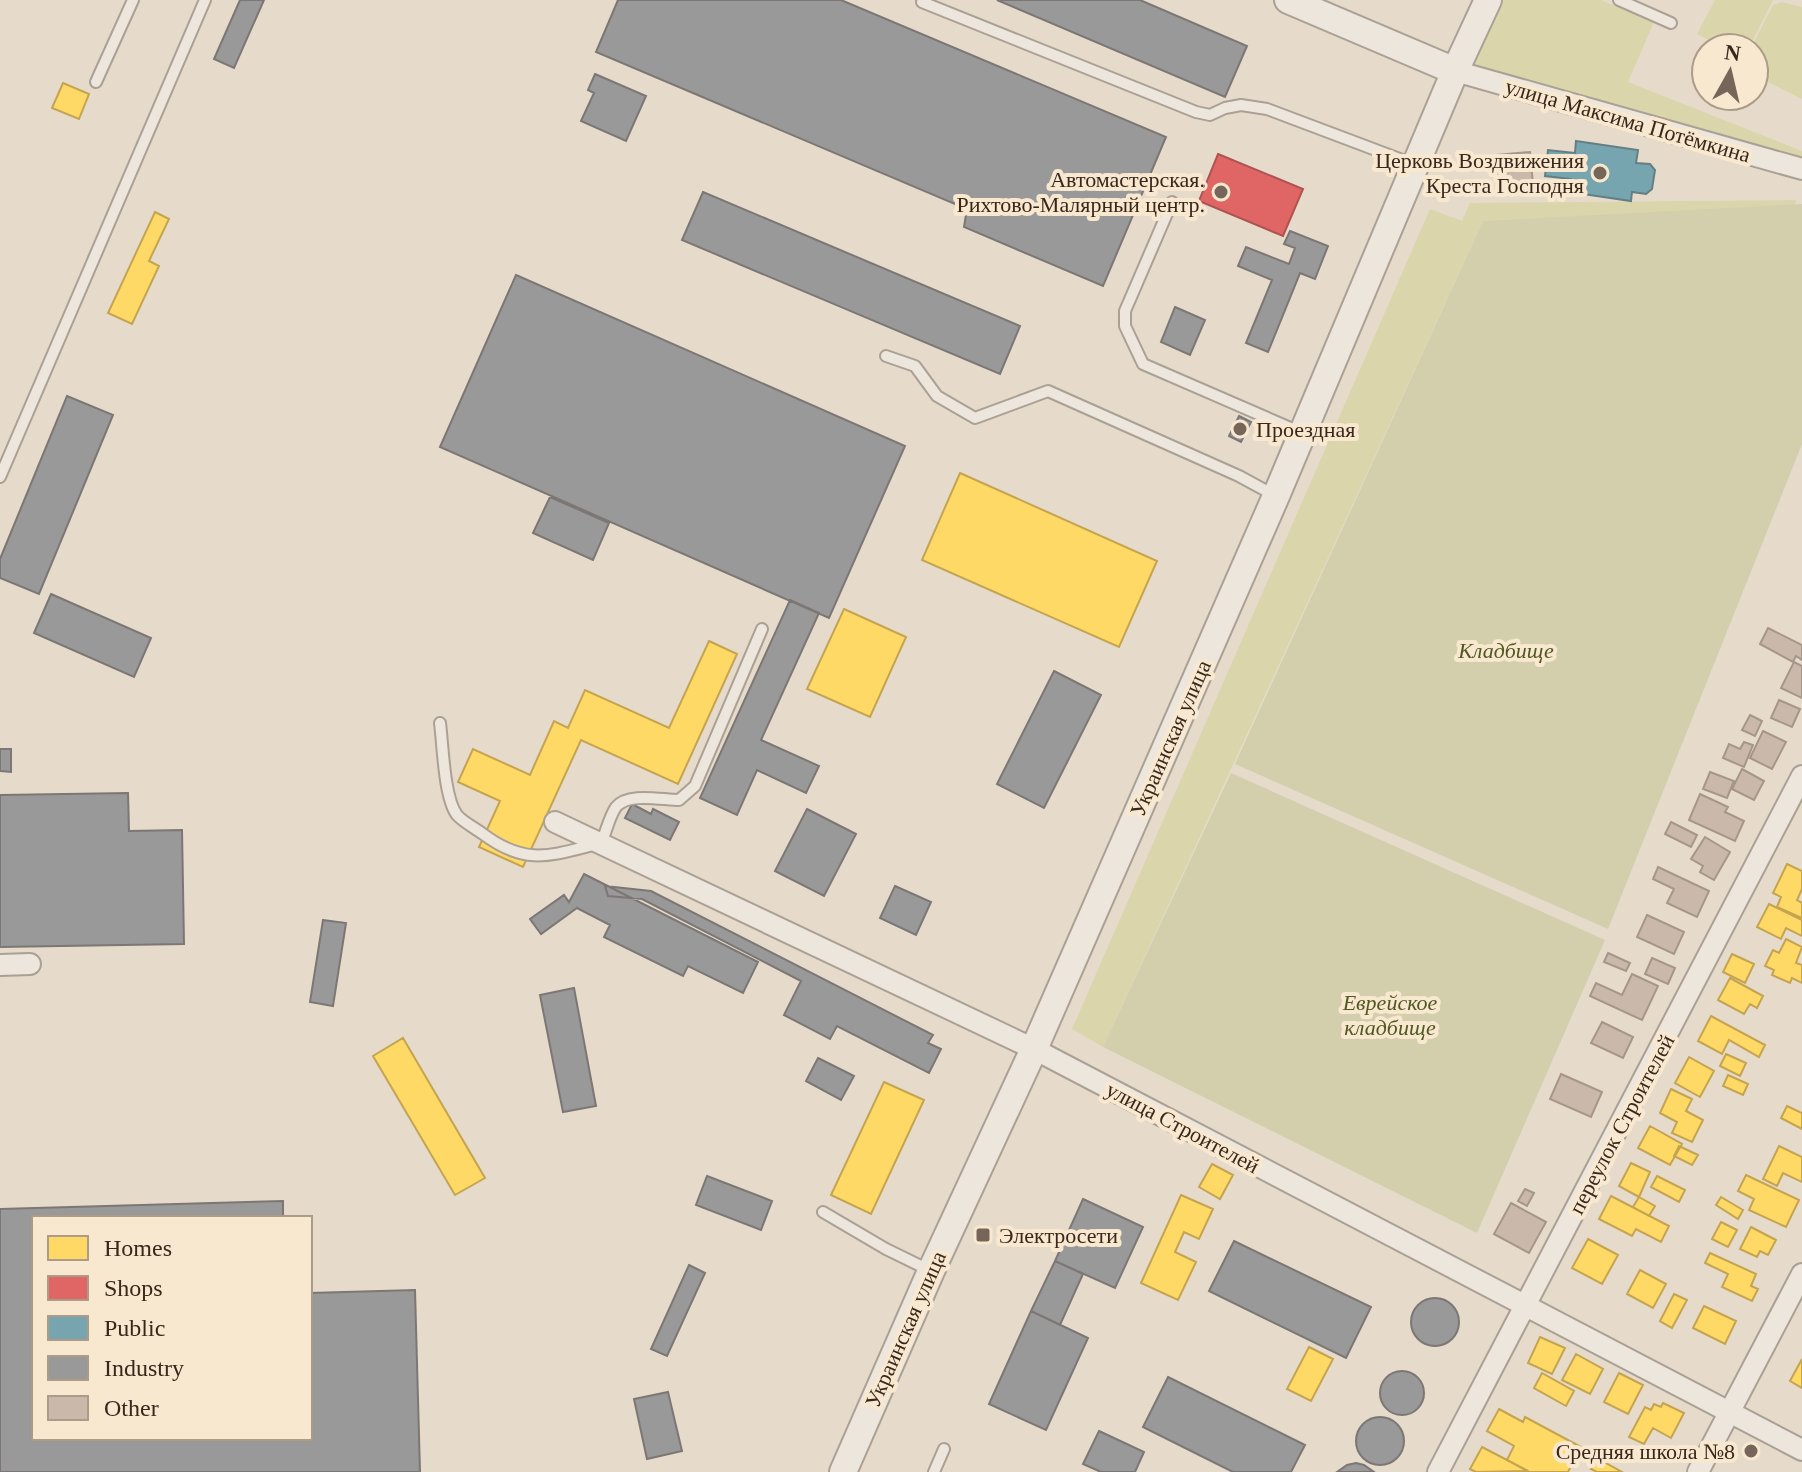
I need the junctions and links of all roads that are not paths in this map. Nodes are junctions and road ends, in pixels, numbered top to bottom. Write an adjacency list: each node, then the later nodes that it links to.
1 (133, 0): 9 (lane)
2 (205, 0): 15 (lane)
3 (1288, 0): 8 (street)
4 (1488, 0): 8 (street, Украинская улица)
5 (1619, 0): 7 (lane)
6 (922, 2): 10 (lane)
7 (1671, 23)
8 (1455, 71): 10 (street, Украинская улица); 11 (street, улица Максима Потёмкина)
9 (96, 82)
10 (1415, 164): 14 (street, Украинская улица)
11 (1802, 169)
12 (1172, 202): 14 (lane)
13 (886, 356): 16 (lane)
14 (1302, 433): 16 (street, Украинская улица)
15 (0, 477)
16 (1276, 496): 24 (street, Украинская улица)
17 (762, 629): 21 (lane)
18 (440, 723): 21 (lane)
19 (1802, 776): 28 (street, переулок Строителей)
20 (555, 822): 21 (street, улица Строителей)
21 (601, 843): 24 (street, улица Строителей)
22 (30, 964): 23 (street)
23 (0, 965)
24 (1034, 1049): 26 (street, Украинская улица); 28 (street, улица Строителей)
25 (823, 1212): 26 (lane)
26 (931, 1271): 32 (street, Украинская улица)
27 (1802, 1274): 29 (street)
28 (1526, 1306): 29 (street, улица Строителей); 34 (street, переулок Строителей)
29 (1730, 1413): 31 (street, улица Строителей); 35 (street)
30 (944, 1449): 33 (lane)
31 (1802, 1450)
32 (843, 1472)
33 (934, 1472)
34 (1438, 1472)
35 (1698, 1472)

